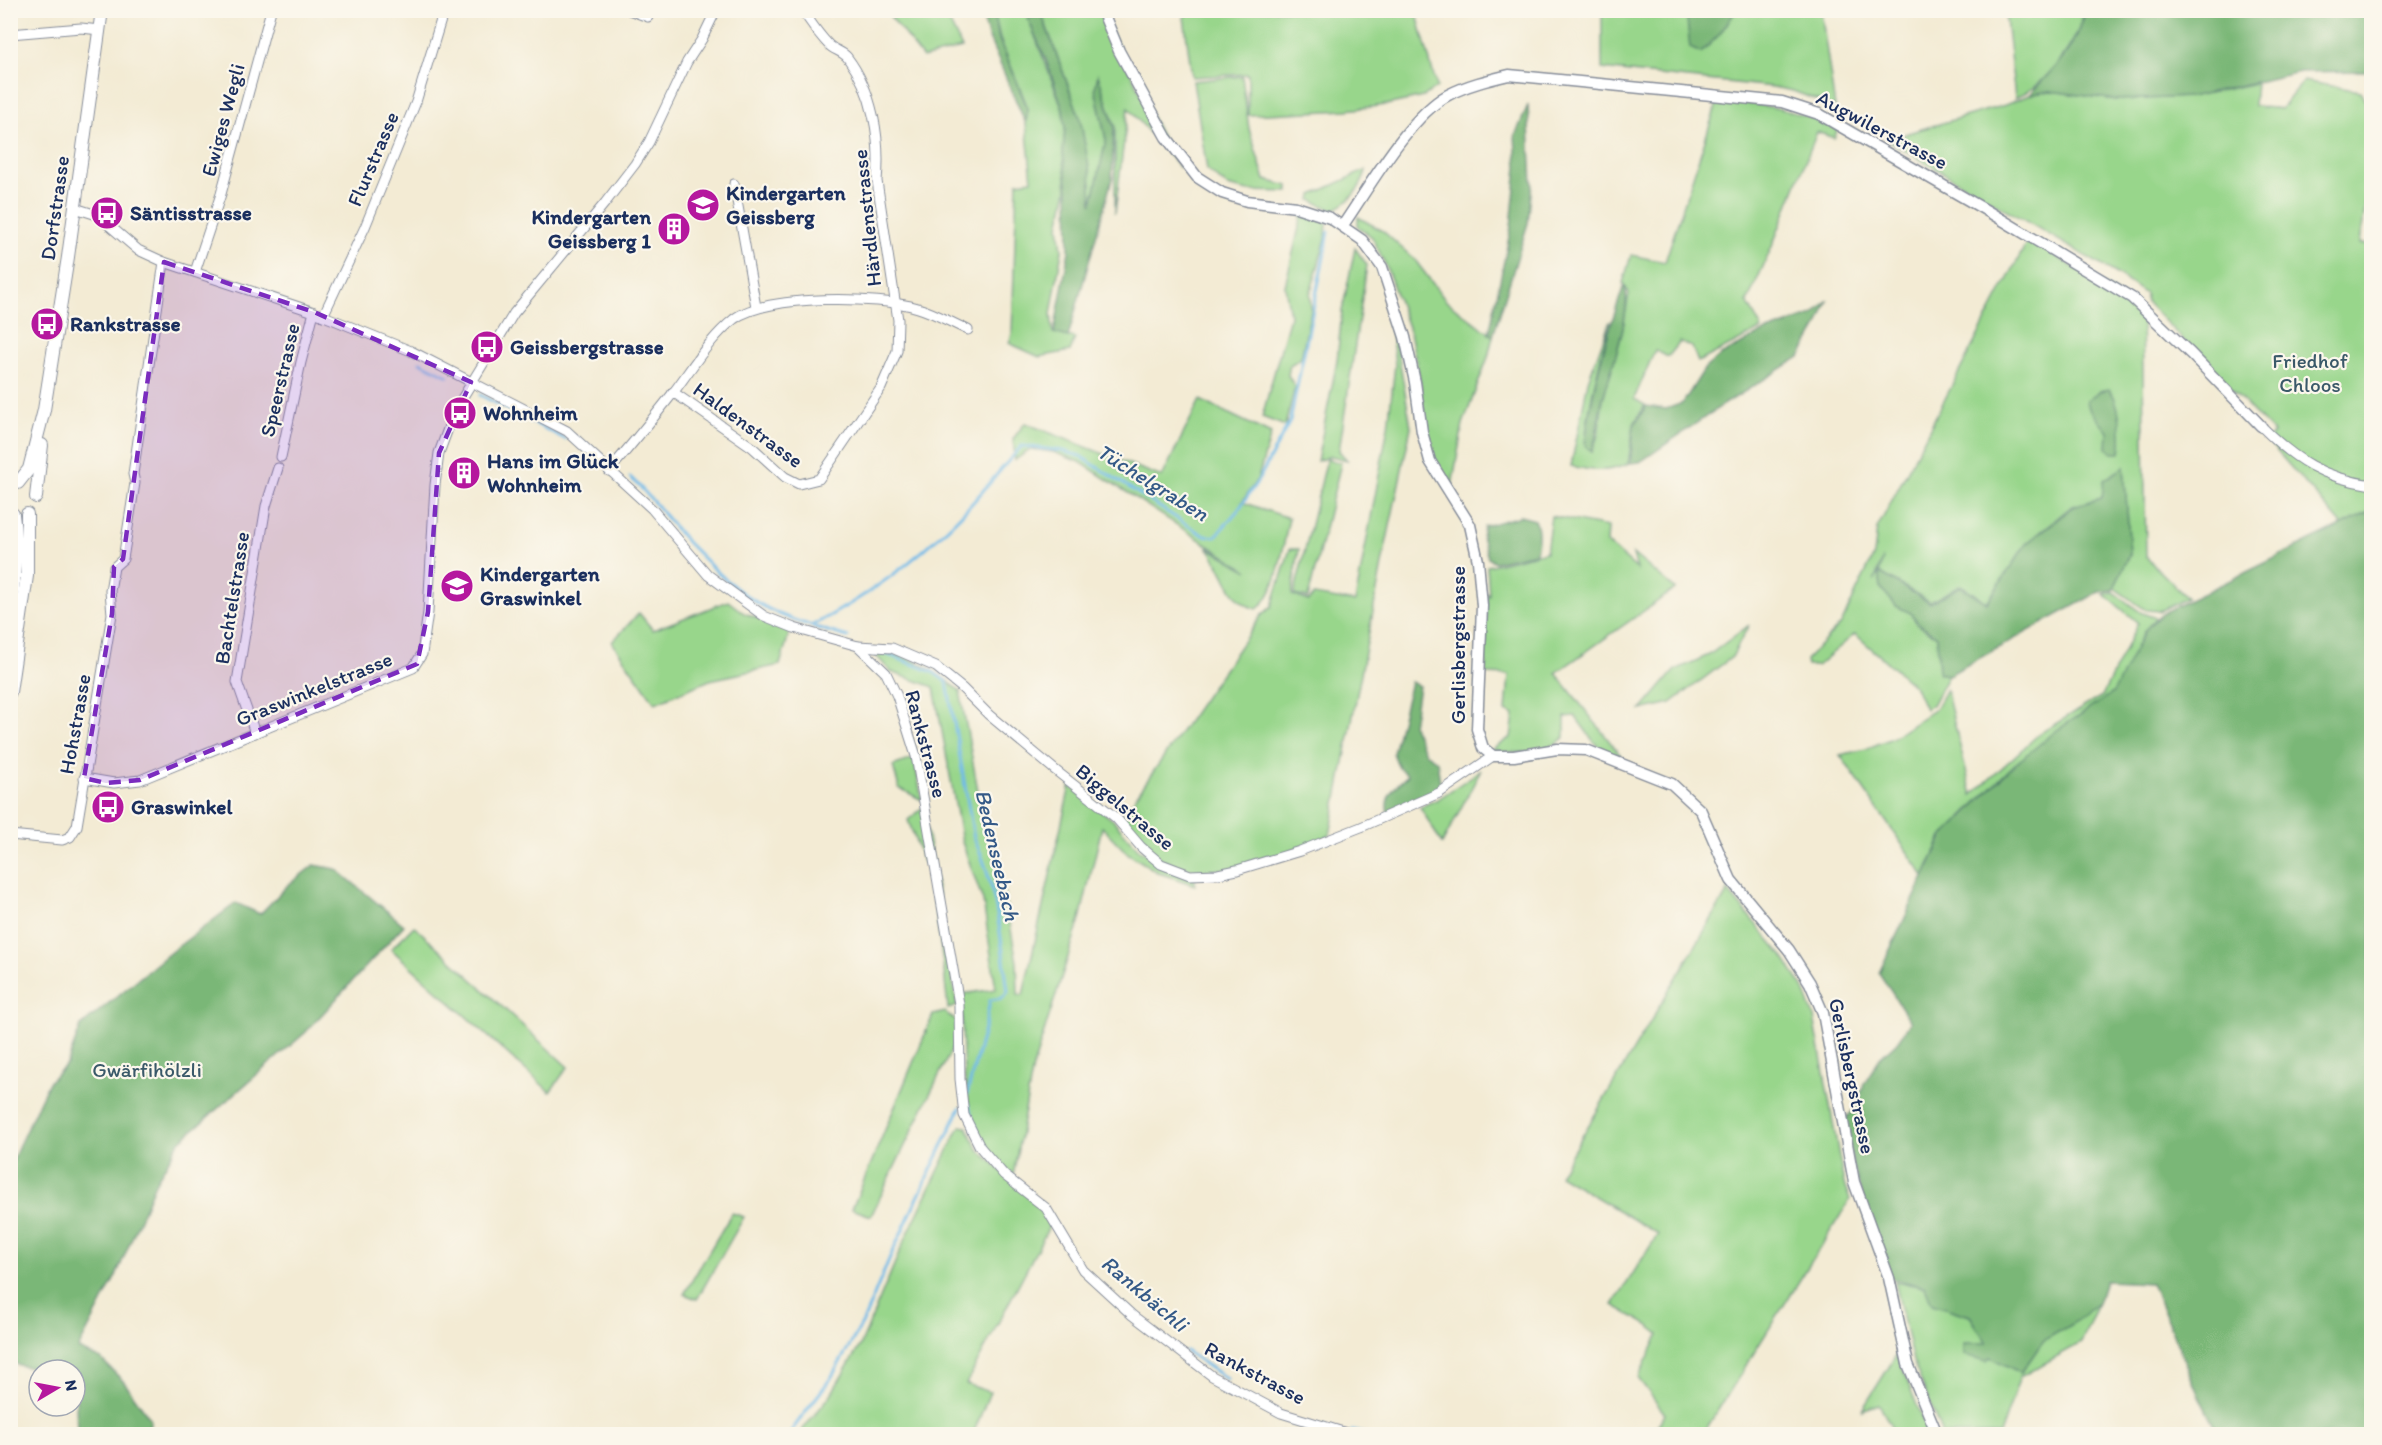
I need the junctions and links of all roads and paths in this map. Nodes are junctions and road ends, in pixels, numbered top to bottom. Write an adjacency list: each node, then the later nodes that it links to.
1 (102, 10): 9 (main road, Dorfstrasse)
2 (271, 10): 15 (street, Ewiges Wegli)
3 (444, 10): 18 (street, Flurstrasse)
4 (629, 10): 8 (street)
5 (716, 10): 20 (street)
6 (802, 10): 16 (street, Härdlenstrasse)
7 (1102, 10): 13 (street, Gerlisbergstrasse)
8 (648, 17)
9 (100, 30): 10 (street); 12 (main road, Dorfstrasse)
10 (10, 34)
11 (734, 184): 17 (street)
12 (75, 208): 14 (street, Rankstrasse); 22 (main road, Dorfstrasse)
13 (1342, 225): 23 (street, Augwilerstrasse); 36 (street, Gerlisbergstrasse)
14 (164, 262): 15 (street, Rankstrasse); 37 (street, Hohstrasse)
15 (195, 272): 18 (street, Rankstrasse)
16 (896, 303): 17 (street); 19 (street); 21 (street, Haldenstrasse)
17 (756, 307): 21 (street)
18 (319, 314): 20 (street, Rankstrasse); 24 (street, Speerstrasse)
19 (968, 330)
20 (471, 382): 26 (street, Rankstrasse); 35 (street, Graswinkelstrasse)
21 (674, 392): 26 (street)
22 (44, 410): 27 (main road, Dorfstrasse); 29 (main road, Dorfstrasse)
23 (2261, 426): 28 (street, Augwilerstrasse)
24 (280, 457)
25 (278, 468): 35 (street, Bachtelstrasse)
26 (609, 471): 33 (street, Rankstrasse)
27 (14, 485): 29 (main road)
28 (2372, 485)
29 (36, 497): 31 (main road)
30 (12, 513): 31 (main road); 32 (main road)
31 (27, 514): 34 (main road)
32 (10, 619)
33 (858, 646): 36 (street, Biggelstrasse); 39 (street, Rankstrasse)
34 (10, 692)
35 (255, 733): 37 (street, Graswinkelstrasse)
36 (1493, 756): 40 (street, Gerlisbergstrasse)
37 (84, 778): 38 (street, Hohstrasse)
38 (10, 835)
39 (1350, 1434)
40 (1937, 1434)

